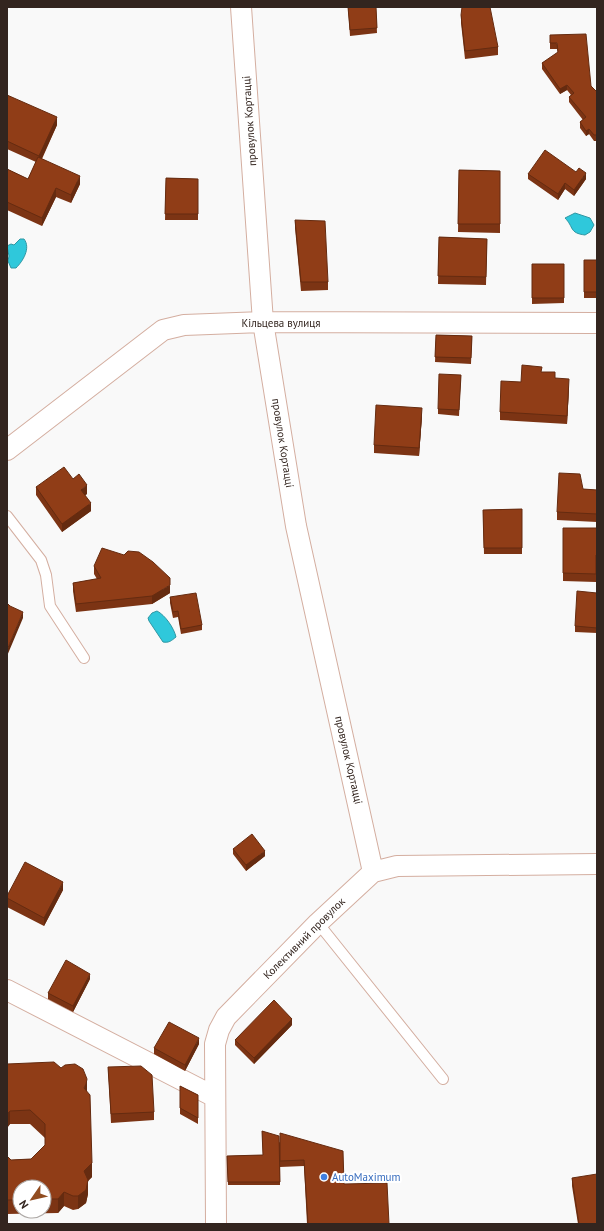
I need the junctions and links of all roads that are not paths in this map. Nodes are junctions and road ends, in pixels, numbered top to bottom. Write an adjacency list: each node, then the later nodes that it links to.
1 (241, 7): 2 (street, провулок Кортацці)
2 (263, 322): 3 (street, Кільцева вулиця); 4 (street, Кільцева вулиця); 8 (street, провулок Кортацці)
3 (597, 323)
4 (7, 450)
5 (7, 516): 6 (lane)
6 (84, 658)
7 (597, 864): 8 (street, Колективний провулок)
8 (373, 872): 9 (street, Колективний провулок)
9 (318, 924): 11 (lane); 12 (street, Колективний провулок)
10 (7, 990): 12 (street)
11 (443, 1079)
12 (215, 1097): 13 (street, Колективний провулок)
13 (216, 1224)

